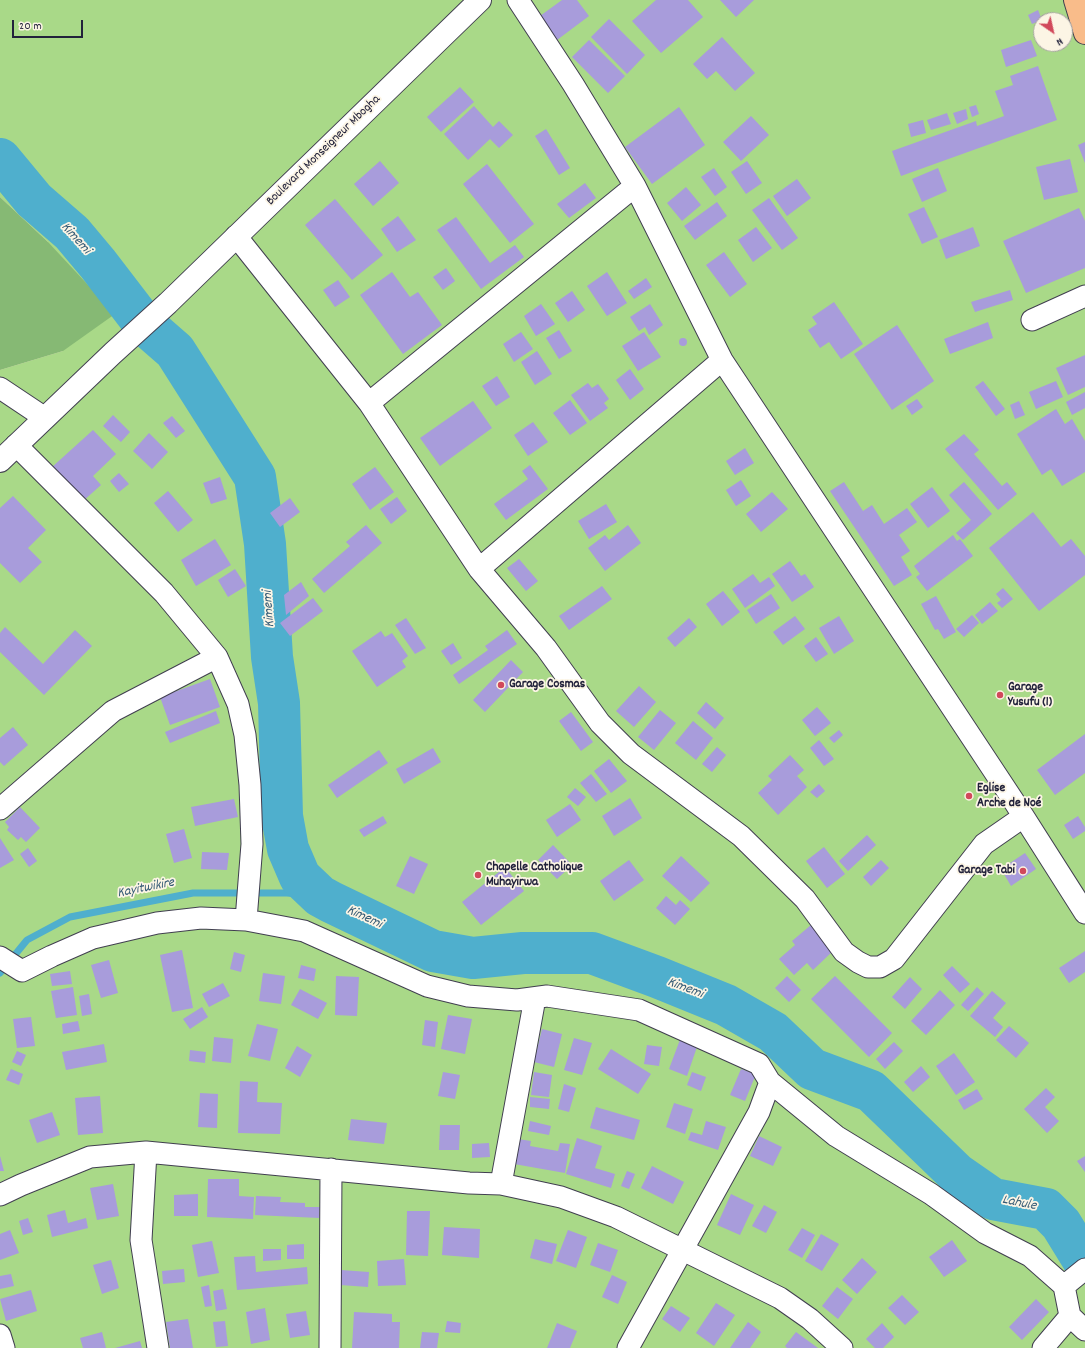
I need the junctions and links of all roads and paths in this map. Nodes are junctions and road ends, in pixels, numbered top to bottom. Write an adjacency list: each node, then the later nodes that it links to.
1 (480, 0): 6 (street, Boulevard Monseigneur Mbogha)
2 (518, 0): 5 (street)
3 (1075, 0): 4 (highway)
4 (1085, 34)
5 (635, 186): 9 (street); 11 (street)
6 (236, 236): 11 (street); 12 (street, Boulevard Monseigneur Mbogha)
7 (1085, 296): 8 (street)
8 (1032, 320)
9 (722, 360): 15 (street); 18 (street)
10 (0, 388): 12 (street)
11 (369, 403): 15 (street)
12 (45, 418): 13 (street)
13 (16, 445): 14 (street); 16 (street)
14 (0, 461)
15 (479, 569): 18 (street)
16 (216, 657): 17 (street); 20 (street)
17 (0, 809)
18 (1023, 817): 19 (street)
19 (1085, 913)
20 (246, 920): 21 (street); 22 (street)
21 (0, 957)
22 (535, 998): 23 (street); 26 (street)
23 (770, 1082): 28 (street); 30 (street)
24 (146, 1152): 25 (street); 27 (street); 35 (street)
25 (331, 1169): 26 (street); 36 (street)
26 (500, 1184): 28 (street)
27 (0, 1195)
28 (682, 1250): 37 (street); 38 (street)
29 (1085, 1269): 30 (street)
30 (1064, 1286): 31 (street)
31 (1070, 1316): 32 (street); 39 (street)
32 (1085, 1330)
33 (0, 1335): 34 (street)
34 (4, 1348)
35 (158, 1348)
36 (330, 1348)
37 (628, 1348)
38 (840, 1348)
39 (1043, 1348)

